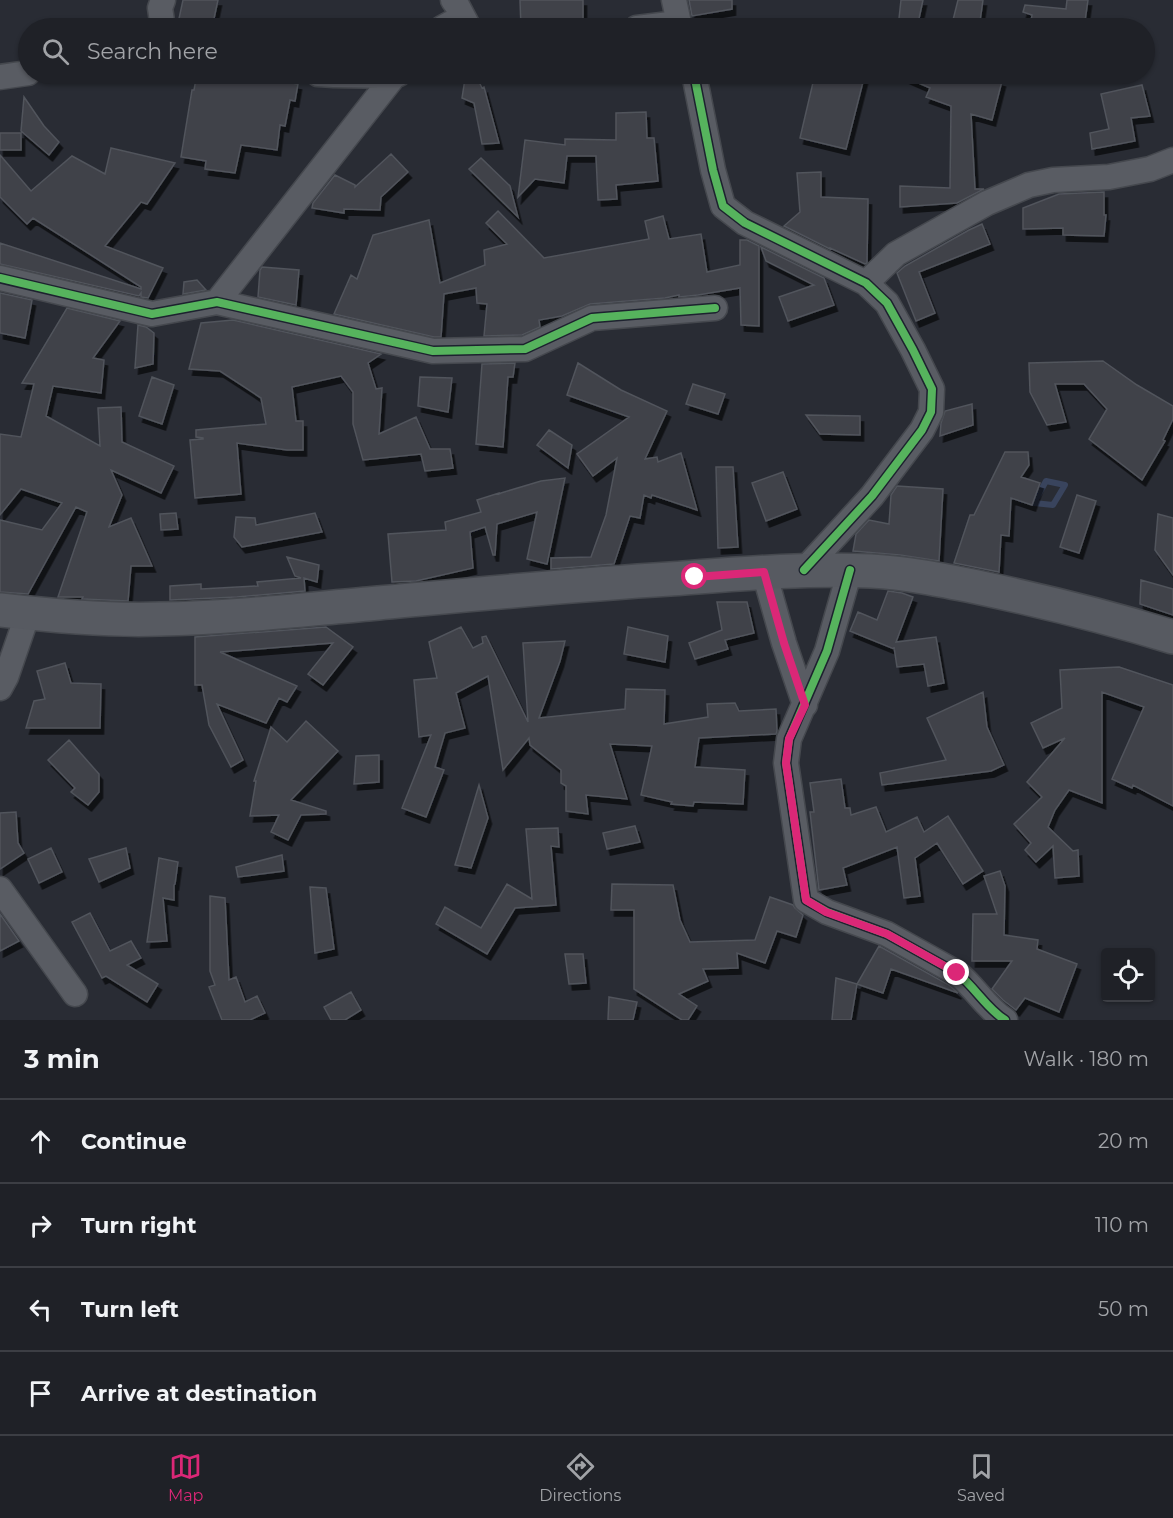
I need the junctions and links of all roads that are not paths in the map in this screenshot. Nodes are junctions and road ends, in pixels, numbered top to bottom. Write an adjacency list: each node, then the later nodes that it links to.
1 (163, 0): 3 (street)
2 (453, 0): 4 (street)
3 (162, 18)
4 (464, 18)
5 (18, 74): 6 (street)
6 (0, 77)
7 (390, 84): 12 (street)
8 (696, 84): 11 (street)
9 (1173, 160): 11 (street)
10 (0, 278): 12 (street)
11 (866, 283): 14 (street)
12 (217, 302): 13 (street)
13 (715, 308)
14 (804, 570): 15 (main road); 16 (main road)
15 (850, 570): 18 (main road); 20 (street)
16 (764, 572): 17 (main road); 20 (street)
17 (14, 612): 19 (street)
18 (1173, 637)
19 (0, 688)
20 (805, 705): 23 (street)
21 (0, 889): 22 (street)
22 (75, 994)
23 (998, 1018)

